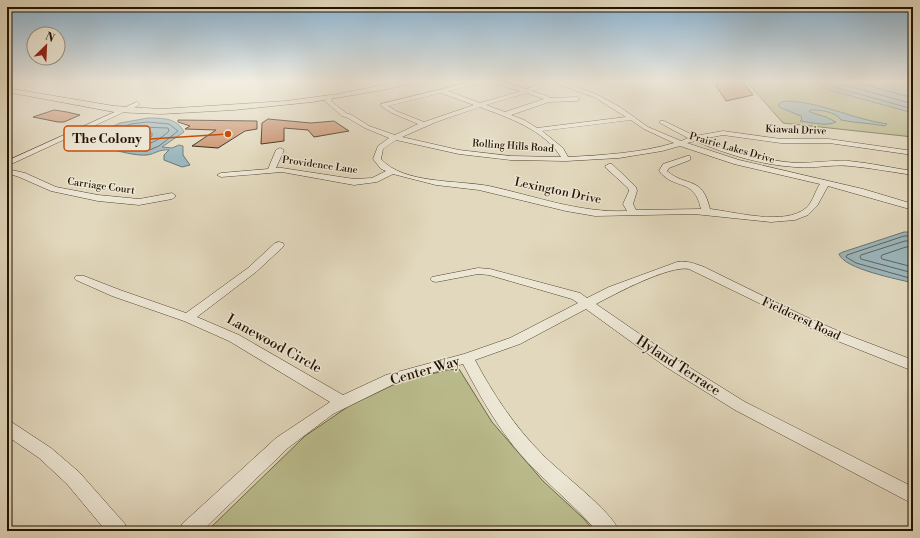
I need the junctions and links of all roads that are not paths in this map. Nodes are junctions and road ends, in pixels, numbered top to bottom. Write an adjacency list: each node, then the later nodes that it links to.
1 (98, 106): 10 (main road)
2 (130, 106): 3 (main road); 10 (main road); 24 (street)
3 (264, 106)
4 (334, 106): 16 (street, Rolling Hills Road)
5 (387, 106): 14 (street)
6 (478, 106): 14 (street)
7 (484, 106): 11 (street)
8 (530, 106): 11 (street)
9 (613, 106): 12 (street, Prairie Lakes Drive)
10 (114, 109): 21 (street)
11 (506, 114): 15 (street)
12 (632, 118): 15 (street); 18 (street, Prairie Lakes Drive)
13 (662, 122): 17 (street)
14 (424, 124): 16 (street)
15 (537, 130): 23 (street)
16 (395, 138): 23 (street, Rolling Hills Road); 28 (street)
17 (697, 138): 18 (street, Kiawah Drive); 20 (street, Kiawah Drive); 29 (street)
18 (680, 144): 23 (street, Rolling Hills Road); 31 (street, Prairie Lakes Drive)
19 (280, 150): 26 (street)
20 (913, 152)
21 (7, 158)
22 (687, 158): 34 (street)
23 (566, 159)
24 (7, 164)
25 (609, 166): 35 (street)
26 (271, 170): 28 (street, Providence Lane); 30 (street, Providence Lane)
27 (7, 171): 32 (street, Carriage Court)
28 (391, 172): 35 (street, Lexington Drive)
29 (913, 174)
30 (221, 175)
31 (826, 183): 33 (street, Prairie Lakes Drive); 34 (street, Lexington Drive)
32 (172, 196)
33 (913, 207)
34 (706, 212): 35 (street, Lexington Drive)
35 (633, 213)
36 (279, 245): 41 (street)
37 (692, 266): 40 (street, Center Way); 43 (street, Fieldcrest Road)
38 (80, 278): 41 (street, Lanewood Circle)
39 (436, 279): 40 (street, Hyland Terrace)
40 (588, 304): 42 (street, Center Way); 46 (street, Hyland Terrace)
41 (188, 318): 44 (street, Lanewood Circle)
42 (467, 358): 44 (street, Center Way); 49 (street)
43 (913, 366)
44 (342, 402): 48 (street, Center Way)
45 (7, 428): 47 (street)
46 (913, 496)
47 (118, 531)
48 (189, 531)
49 (610, 531)

